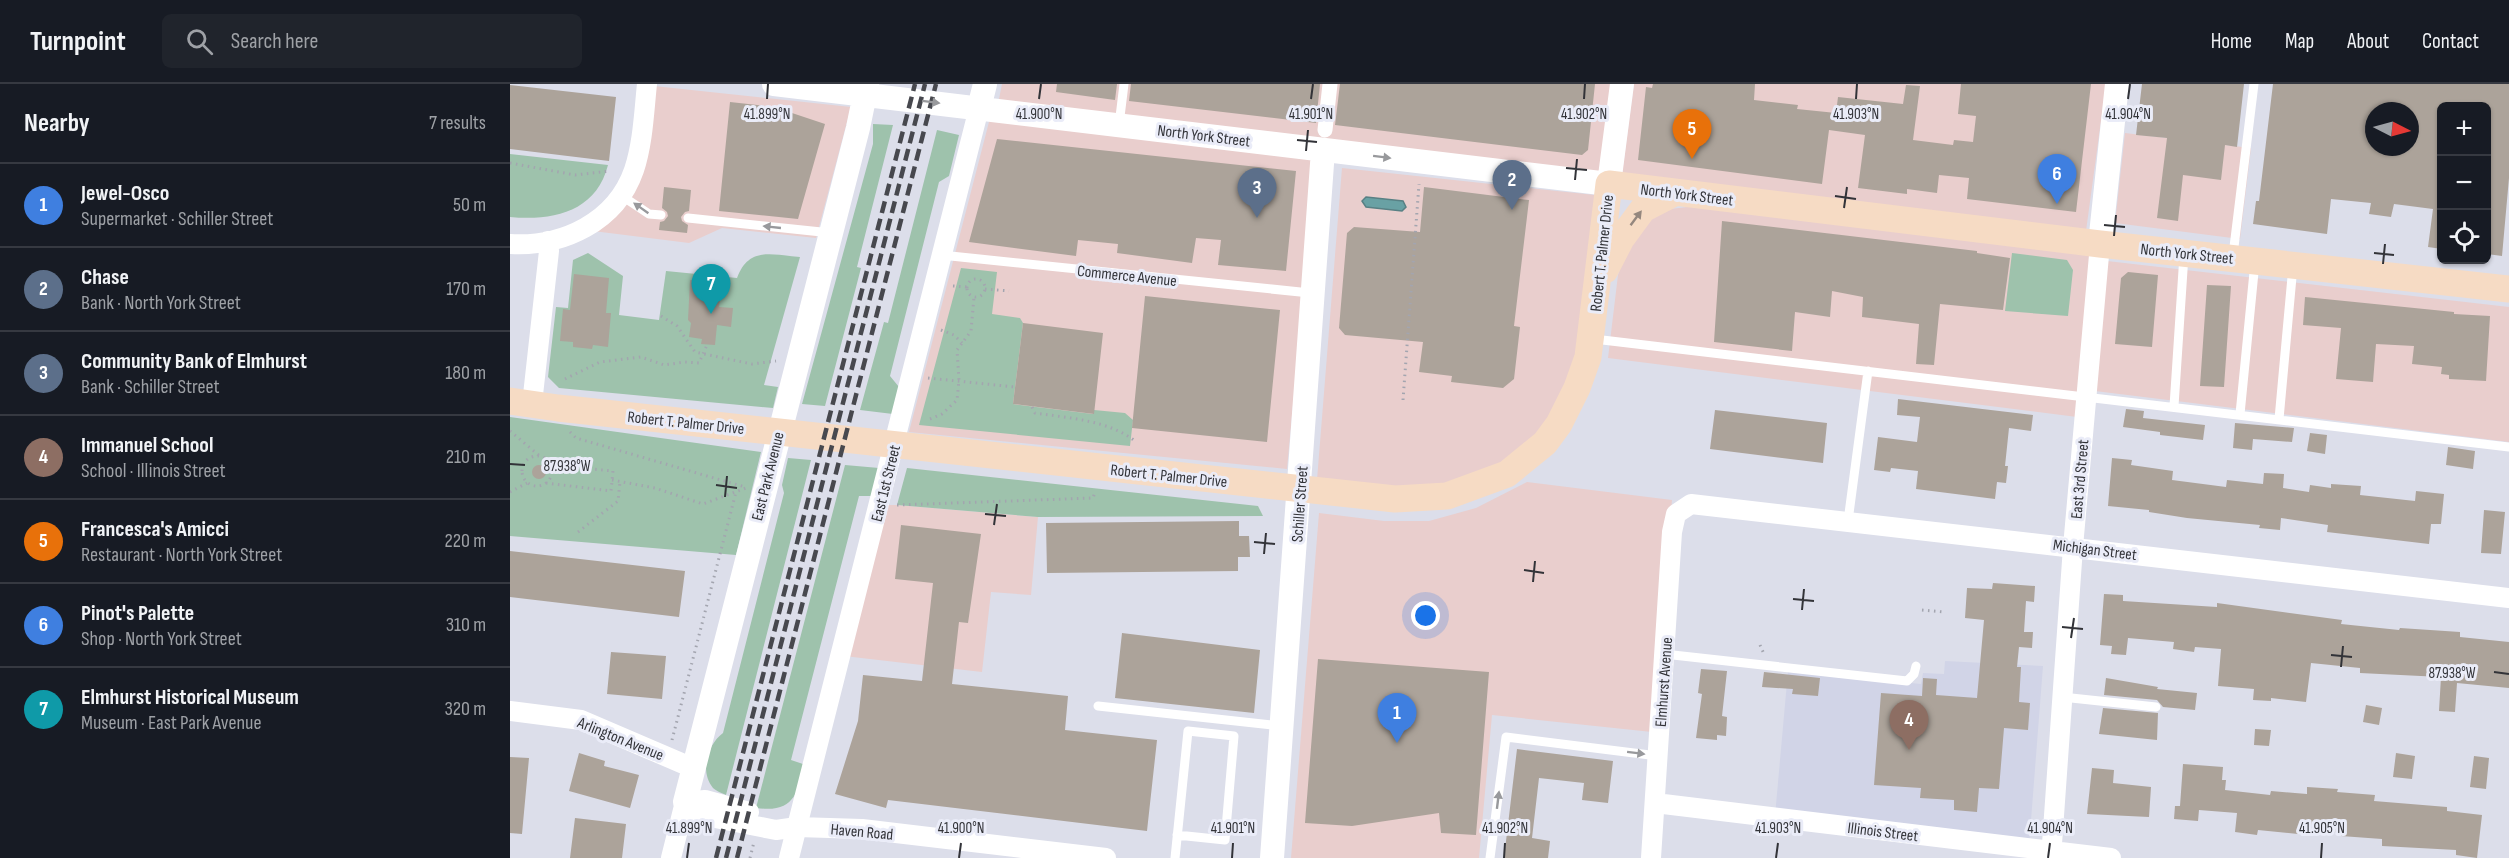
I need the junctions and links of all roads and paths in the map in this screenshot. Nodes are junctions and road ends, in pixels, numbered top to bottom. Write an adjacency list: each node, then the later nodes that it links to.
1 (647, 84): 18 (street)
2 (774, 84): 9 (street, North York Street)
3 (985, 84): 10 (street)
4 (1124, 84): 11 (lane)
5 (1330, 84): 12 (street)
6 (1622, 84): 16 (street)
7 (2117, 84): 24 (street)
8 (2254, 84): 27 (lane)
9 (866, 89): 10 (street, North York Street, one-way to 10); 21 (street, East Park Avenue)
10 (979, 108): 11 (street, North York Street); 26 (street, East 1st Street)
11 (1119, 125): 12 (street, North York Street)
12 (1324, 140): 16 (street, North York Street, one-way to 16); 37 (street, Schiller Street)
13 (510, 163): 14 (path)
14 (610, 171)
15 (1419, 184): 52 (path)
16 (1609, 184): 17 (main road, North York Street); 33 (main road, Robert T. Palmer Drive)
17 (1676, 192): 24 (main road, North York Street); 33 (main road, one-way to 17)
18 (622, 196): 19 (lane, one-way to 18); 22 (street)
19 (661, 215)
20 (688, 218): 21 (lane, one-way to 20)
21 (831, 233): 92 (street, East Park Avenue)
22 (548, 241): 23 (street); 53 (street)
23 (510, 244)
24 (2100, 244): 25 (main road, North York Street); 51 (street, East 3rd Street)
25 (2184, 253): 27 (main road, North York Street); 54 (lane)
26 (941, 255): 37 (lane, Commerce Avenue); 95 (street, East 1st Street)
27 (2244, 259): 28 (main road, North York Street); 56 (lane)
28 (2293, 264): 35 (main road, North York Street); 58 (lane)
29 (977, 272): 30 (path)
30 (976, 279): 32 (path); 34 (path)
31 (953, 286): 32 (path)
32 (966, 287): 38 (path)
33 (1597, 287): 41 (main road, Robert T. Palmer Drive)
34 (985, 289): 36 (path); 38 (path)
35 (2509, 289)
36 (1009, 291)
37 (1313, 294): 69 (street, Schiller Street)
38 (974, 297): 42 (path)
39 (661, 316): 44 (path)
40 (941, 330): 42 (path)
41 (1591, 339): 46 (lane); 69 (main road, Robert T. Palmer Drive)
42 (962, 343): 49 (path)
43 (707, 345): 44 (path)
44 (705, 354): 45 (path); 48 (path)
45 (776, 361)
46 (1868, 371): 51 (lane); 75 (lane)
47 (928, 378): 49 (path)
48 (565, 379)
49 (959, 380): 50 (path); 57 (path)
50 (1015, 387)
51 (2087, 396): 54 (lane); 77 (street, East 3rd Street)
52 (1403, 400)
53 (521, 402): 69 (main road, Robert T. Palmer Drive)
54 (2174, 406): 56 (lane)
55 (1032, 407): 61 (path)
56 (2240, 414): 58 (lane)
57 (930, 419)
58 (2279, 419): 62 (lane)
59 (510, 431): 63 (path)
60 (570, 432): 71 (path)
61 (1136, 441)
62 (2509, 447)
63 (541, 457): 64 (path); 67 (path)
64 (550, 465): 65 (path); 68 (path)
65 (612, 480): 66 (path); 68 (path)
66 (620, 482): 71 (path); 76 (path)
67 (527, 483): 68 (path); 70 (path)
68 (546, 483)
69 (1300, 489): 88 (street, Schiller Street)
70 (510, 492)
71 (736, 492): 90 (path)
72 (1095, 492): 73 (path)
73 (896, 505)
74 (1681, 508): 75 (street, Michigan Street); 81 (street, Elmhurst Avenue)
75 (1848, 521): 77 (street, Michigan Street)
76 (578, 532)
77 (2073, 547): 78 (street, Michigan Street); 83 (street, East 3rd Street)
78 (2509, 598)
79 (1922, 610): 80 (path)
80 (1944, 612)
81 (1664, 654): 82 (lane); 91 (street, Elmhurst Avenue)
82 (1916, 666)
83 (2062, 697): 85 (lane); 97 (street, East 3rd Street)
84 (1098, 706): 87 (lane)
85 (2156, 707)
86 (510, 711): 92 (street, Arlington Avenue)
87 (1236, 722): 88 (lane); 89 (lane)
88 (1283, 726): 102 (street, Schiller Street)
89 (1234, 736): 96 (lane); 96 (lane)
90 (671, 744)
91 (1658, 756): 94 (street, Elmhurst Avenue); 103 (lane, one-way to 91)
92 (693, 768): 93 (street, East Park Avenue)
93 (685, 802): 95 (street, Haven Road); 98 (street, East Park Avenue)
94 (1655, 803): 97 (street, Illinois Street); 104 (street, Elmhurst Avenue)
95 (797, 827): 99 (street, East 1st Street); 100 (street, Haven Road)
96 (1177, 835): 101 (lane)
97 (2052, 854): 105 (street, Illinois Street)
98 (671, 858)
99 (789, 858)
100 (1106, 858)
101 (1175, 858)
102 (1272, 858)
103 (1490, 858)
104 (1651, 858)
105 (2111, 858)

